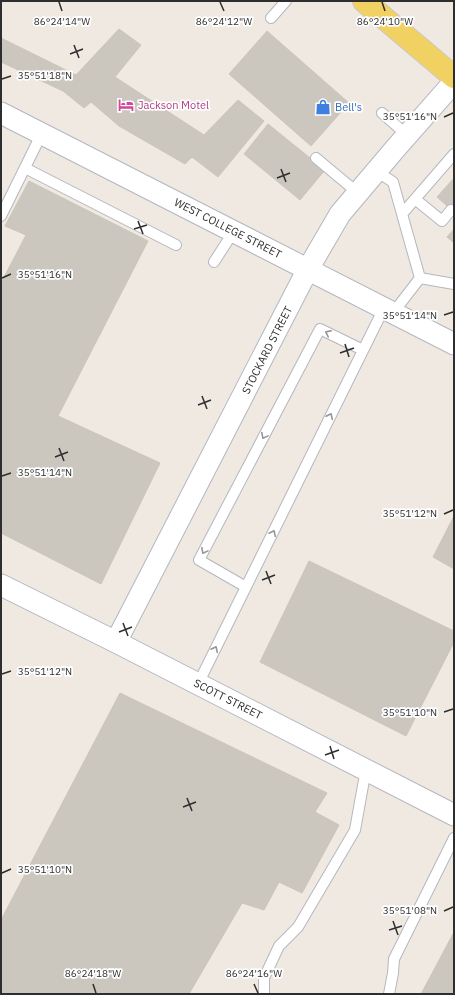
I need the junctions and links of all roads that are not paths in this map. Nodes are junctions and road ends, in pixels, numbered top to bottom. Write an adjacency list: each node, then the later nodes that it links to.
1 (286, 1): 3 (lane)
2 (364, 1): 4 (main road)
3 (271, 18)
4 (454, 77)
5 (454, 82): 9 (street, STOCKARD STREET)
6 (1, 113): 8 (street, WEST COLLEGE STREET)
7 (382, 113): 9 (lane)
8 (42, 134): 12 (lane); 19 (street, WEST COLLEGE STREET)
9 (407, 135): 13 (street, STOCKARD STREET)
10 (454, 154): 15 (lane)
11 (316, 158): 14 (lane)
12 (25, 168): 18 (lane); 20 (lane)
13 (376, 171): 14 (street, STOCKARD STREET); 17 (lane)
14 (358, 193): 22 (street, STOCKARD STREET)
15 (415, 199): 16 (lane); 17 (lane)
16 (451, 210)
17 (402, 214): 23 (lane)
18 (1, 216)
19 (234, 232): 21 (lane); 22 (street, WEST COLLEGE STREET)
20 (176, 245)
21 (214, 262)
22 (308, 269): 25 (street, WEST COLLEGE STREET); 30 (street, STOCKARD STREET)
23 (420, 278): 24 (lane); 25 (lane)
24 (454, 284)
25 (389, 311): 26 (street, WEST COLLEGE STREET); 27 (lane)
26 (454, 344)
27 (363, 350): 29 (lane, one-way to 27); 29 (lane, one-way to 29)
28 (1, 585): 30 (street, SCOTT STREET)
29 (246, 587): 31 (lane, one-way to 29)
30 (116, 642): 31 (street, SCOTT STREET)
31 (198, 684): 32 (street, SCOTT STREET)
32 (366, 769): 33 (street, SCOTT STREET); 36 (lane)
33 (454, 815)
34 (454, 838): 35 (lane)
35 (450, 857): 37 (lane)
36 (264, 994)
37 (389, 994)

